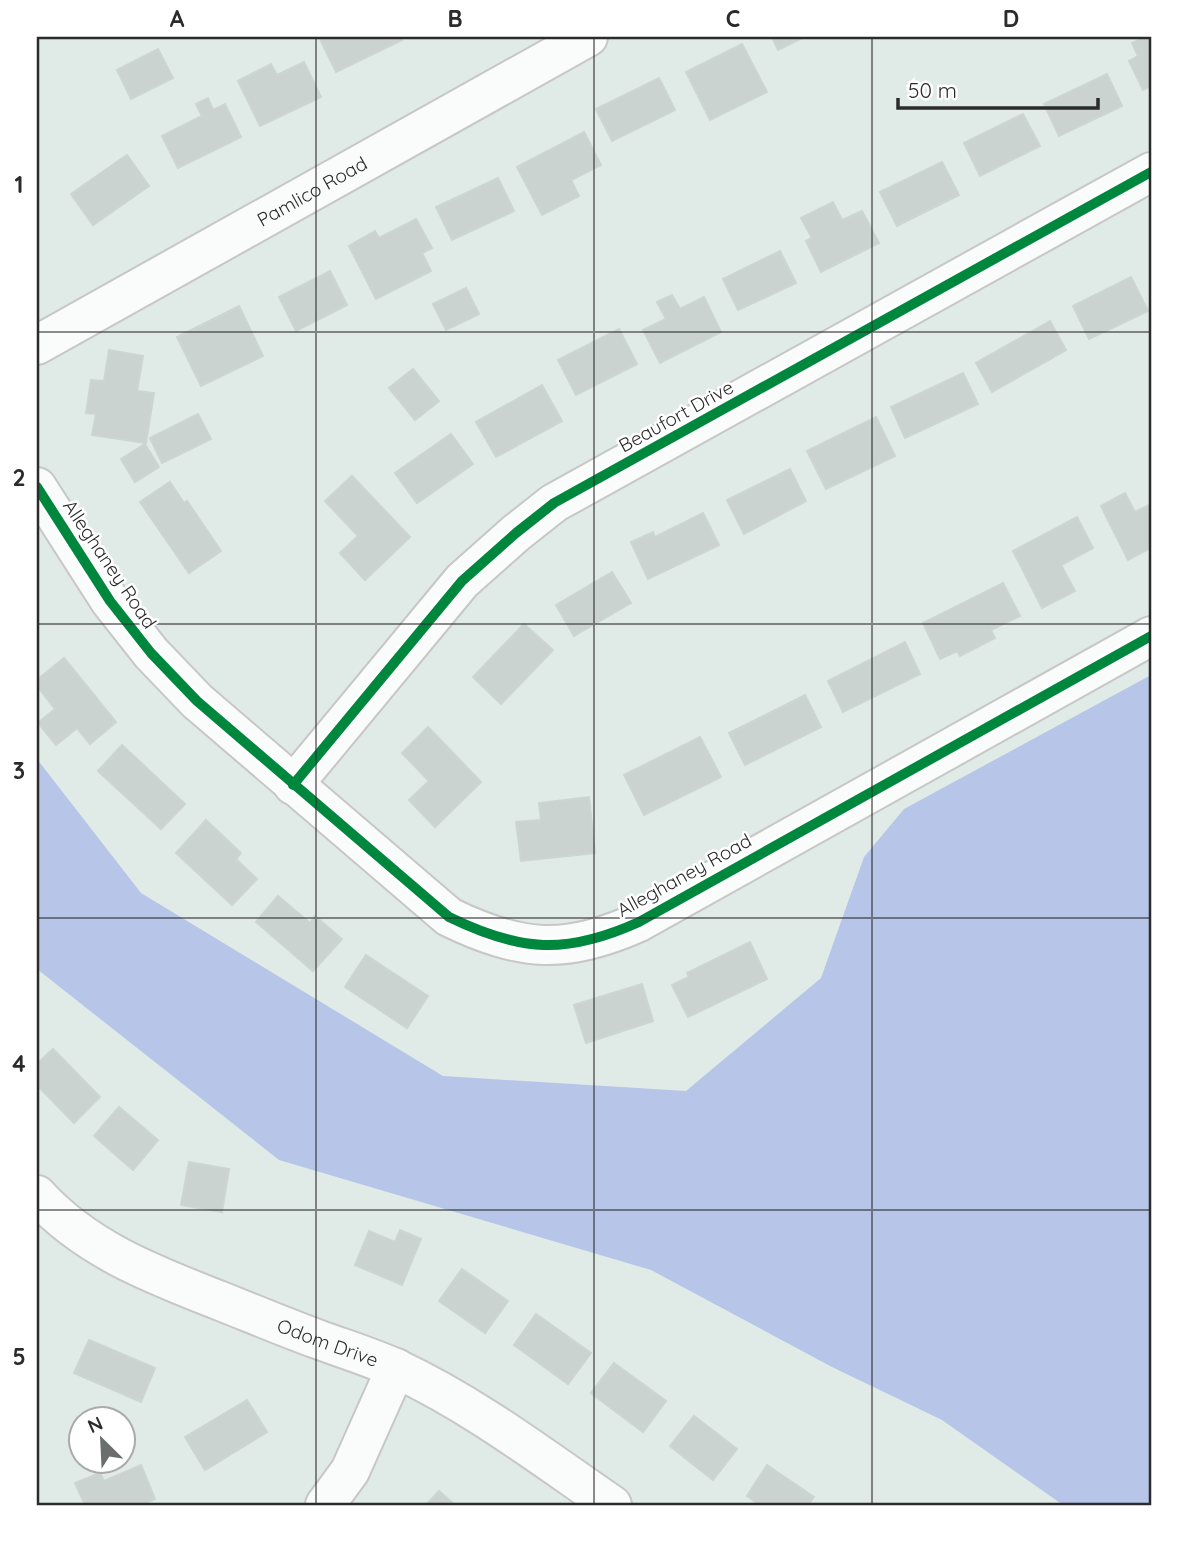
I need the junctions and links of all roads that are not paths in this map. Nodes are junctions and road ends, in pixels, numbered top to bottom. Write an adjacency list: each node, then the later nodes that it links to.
1 (588, 37): 3 (street, Pamlico Road)
2 (1151, 172): 6 (street, Beaufort Drive)
3 (37, 345)
4 (37, 487): 6 (street, Alleghaney Road)
5 (1151, 636): 6 (street, Alleghaney Road)
6 (293, 785)
7 (37, 1195): 8 (street, Odom Drive)
8 (396, 1368): 9 (street); 10 (street, Odom Drive)
9 (325, 1505)
10 (612, 1505)

